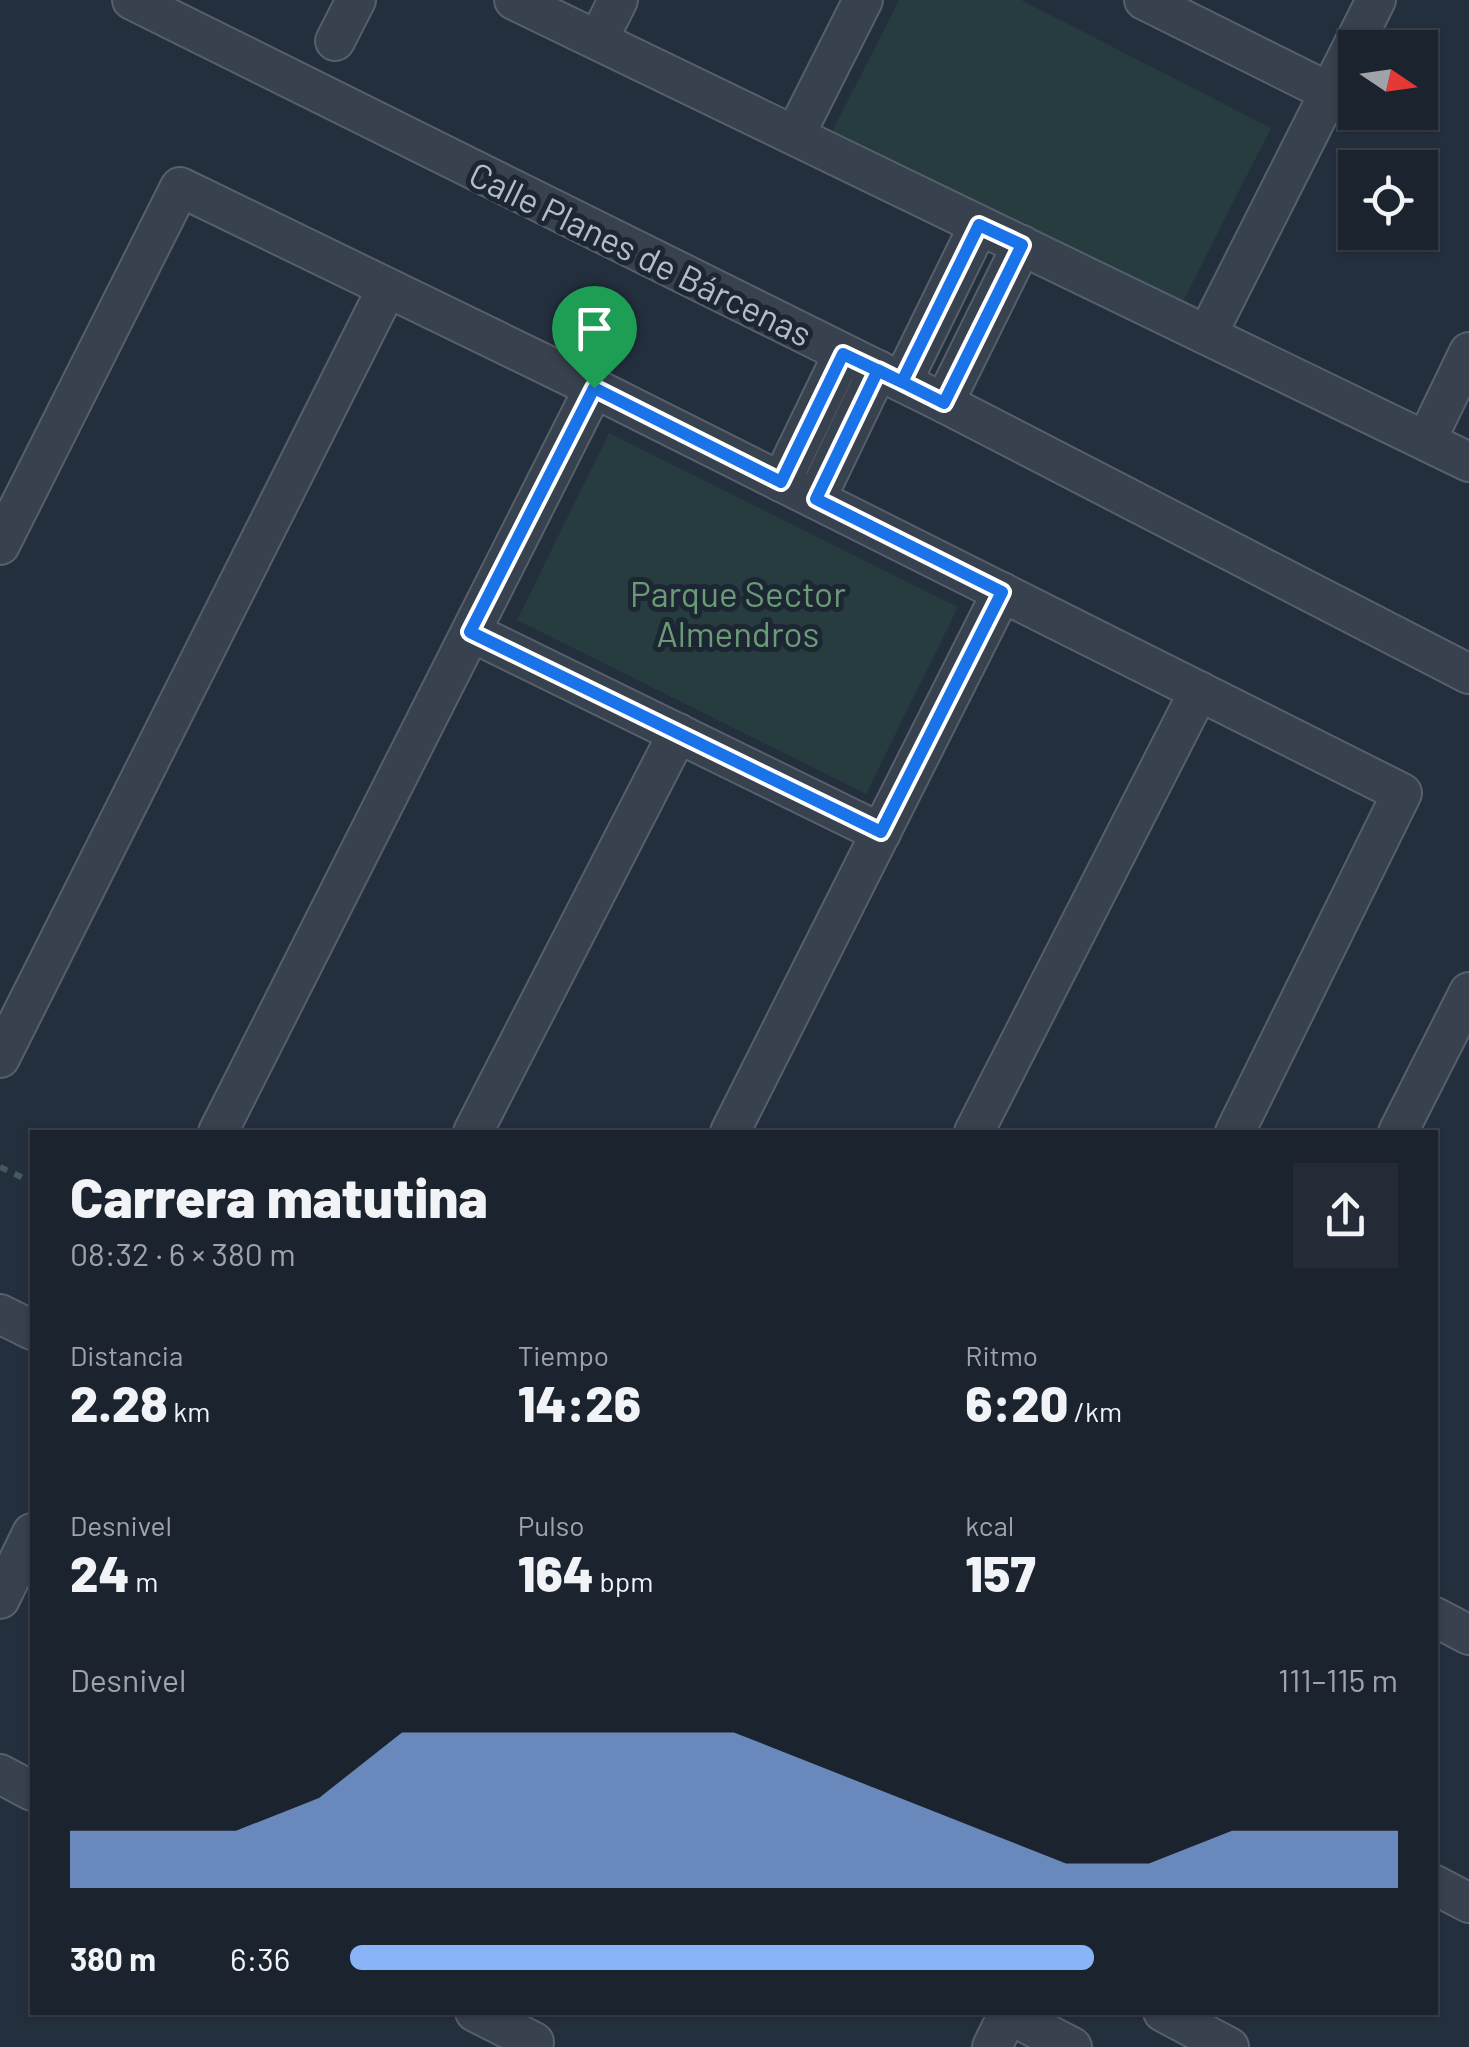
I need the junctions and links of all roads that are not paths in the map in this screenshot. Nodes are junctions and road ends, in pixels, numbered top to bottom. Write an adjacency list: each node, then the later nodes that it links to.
1 (132, 0): 8 (street, Calle Planes de Bárcenas)
2 (356, 0): 10 (street)
3 (514, 0): 9 (street)
4 (618, 0): 9 (street)
5 (864, 0): 12 (street)
6 (1144, 0): 11 (street)
7 (1376, 0): 11 (street)
8 (184, 12): 18 (street, Calle Planes de Bárcenas)
9 (598, 40): 12 (street)
10 (335, 41)
11 (1329, 92): 16 (street)
12 (795, 135): 13 (street)
13 (979, 225): 14 (street); 19 (street)
14 (1022, 245): 16 (street); 21 (street)
15 (387, 288): 20 (street); 26 (street); 34 (street)
16 (1207, 334): 22 (street)
17 (1469, 352): 22 (street)
18 (843, 354): 19 (street, Calle Planes de Bárcenas); 24 (street)
19 (890, 376): 21 (street, Calle Planes de Bárcenas); 25 (street)
20 (594, 388): 24 (street); 28 (street)
21 (944, 403): 29 (street, Calle Planes de Bárcenas)
22 (1426, 441): 23 (street)
23 (1469, 462)
24 (781, 482): 25 (street)
25 (816, 499): 27 (street)
26 (0, 544)
27 (1002, 592): 30 (street); 32 (street)
28 (470, 632): 31 (street); 35 (street)
29 (1469, 674)
30 (1199, 692): 38 (street); 39 (street)
31 (678, 733): 32 (street); 36 (street)
32 (881, 832): 37 (street)
33 (1469, 992): 40 (street)
34 (0, 1058)
35 (219, 1130)
36 (473, 1130)
37 (731, 1130)
38 (975, 1130)
39 (1236, 1130)
40 (1399, 1130)
41 (0, 1314): 42 (street)
42 (30, 1329)
43 (30, 1537): 44 (street)
44 (0, 1599)
45 (1438, 1619): 46 (street)
46 (1469, 1635)
47 (0, 1774): 48 (street)
48 (30, 1789)
49 (1438, 1887): 50 (street)
50 (1469, 1903)
51 (484, 2015): 54 (street)
52 (1169, 2015): 56 (street)
53 (1003, 2025): 55 (street)
54 (538, 2034)
55 (1072, 2047)
56 (1229, 2047)

